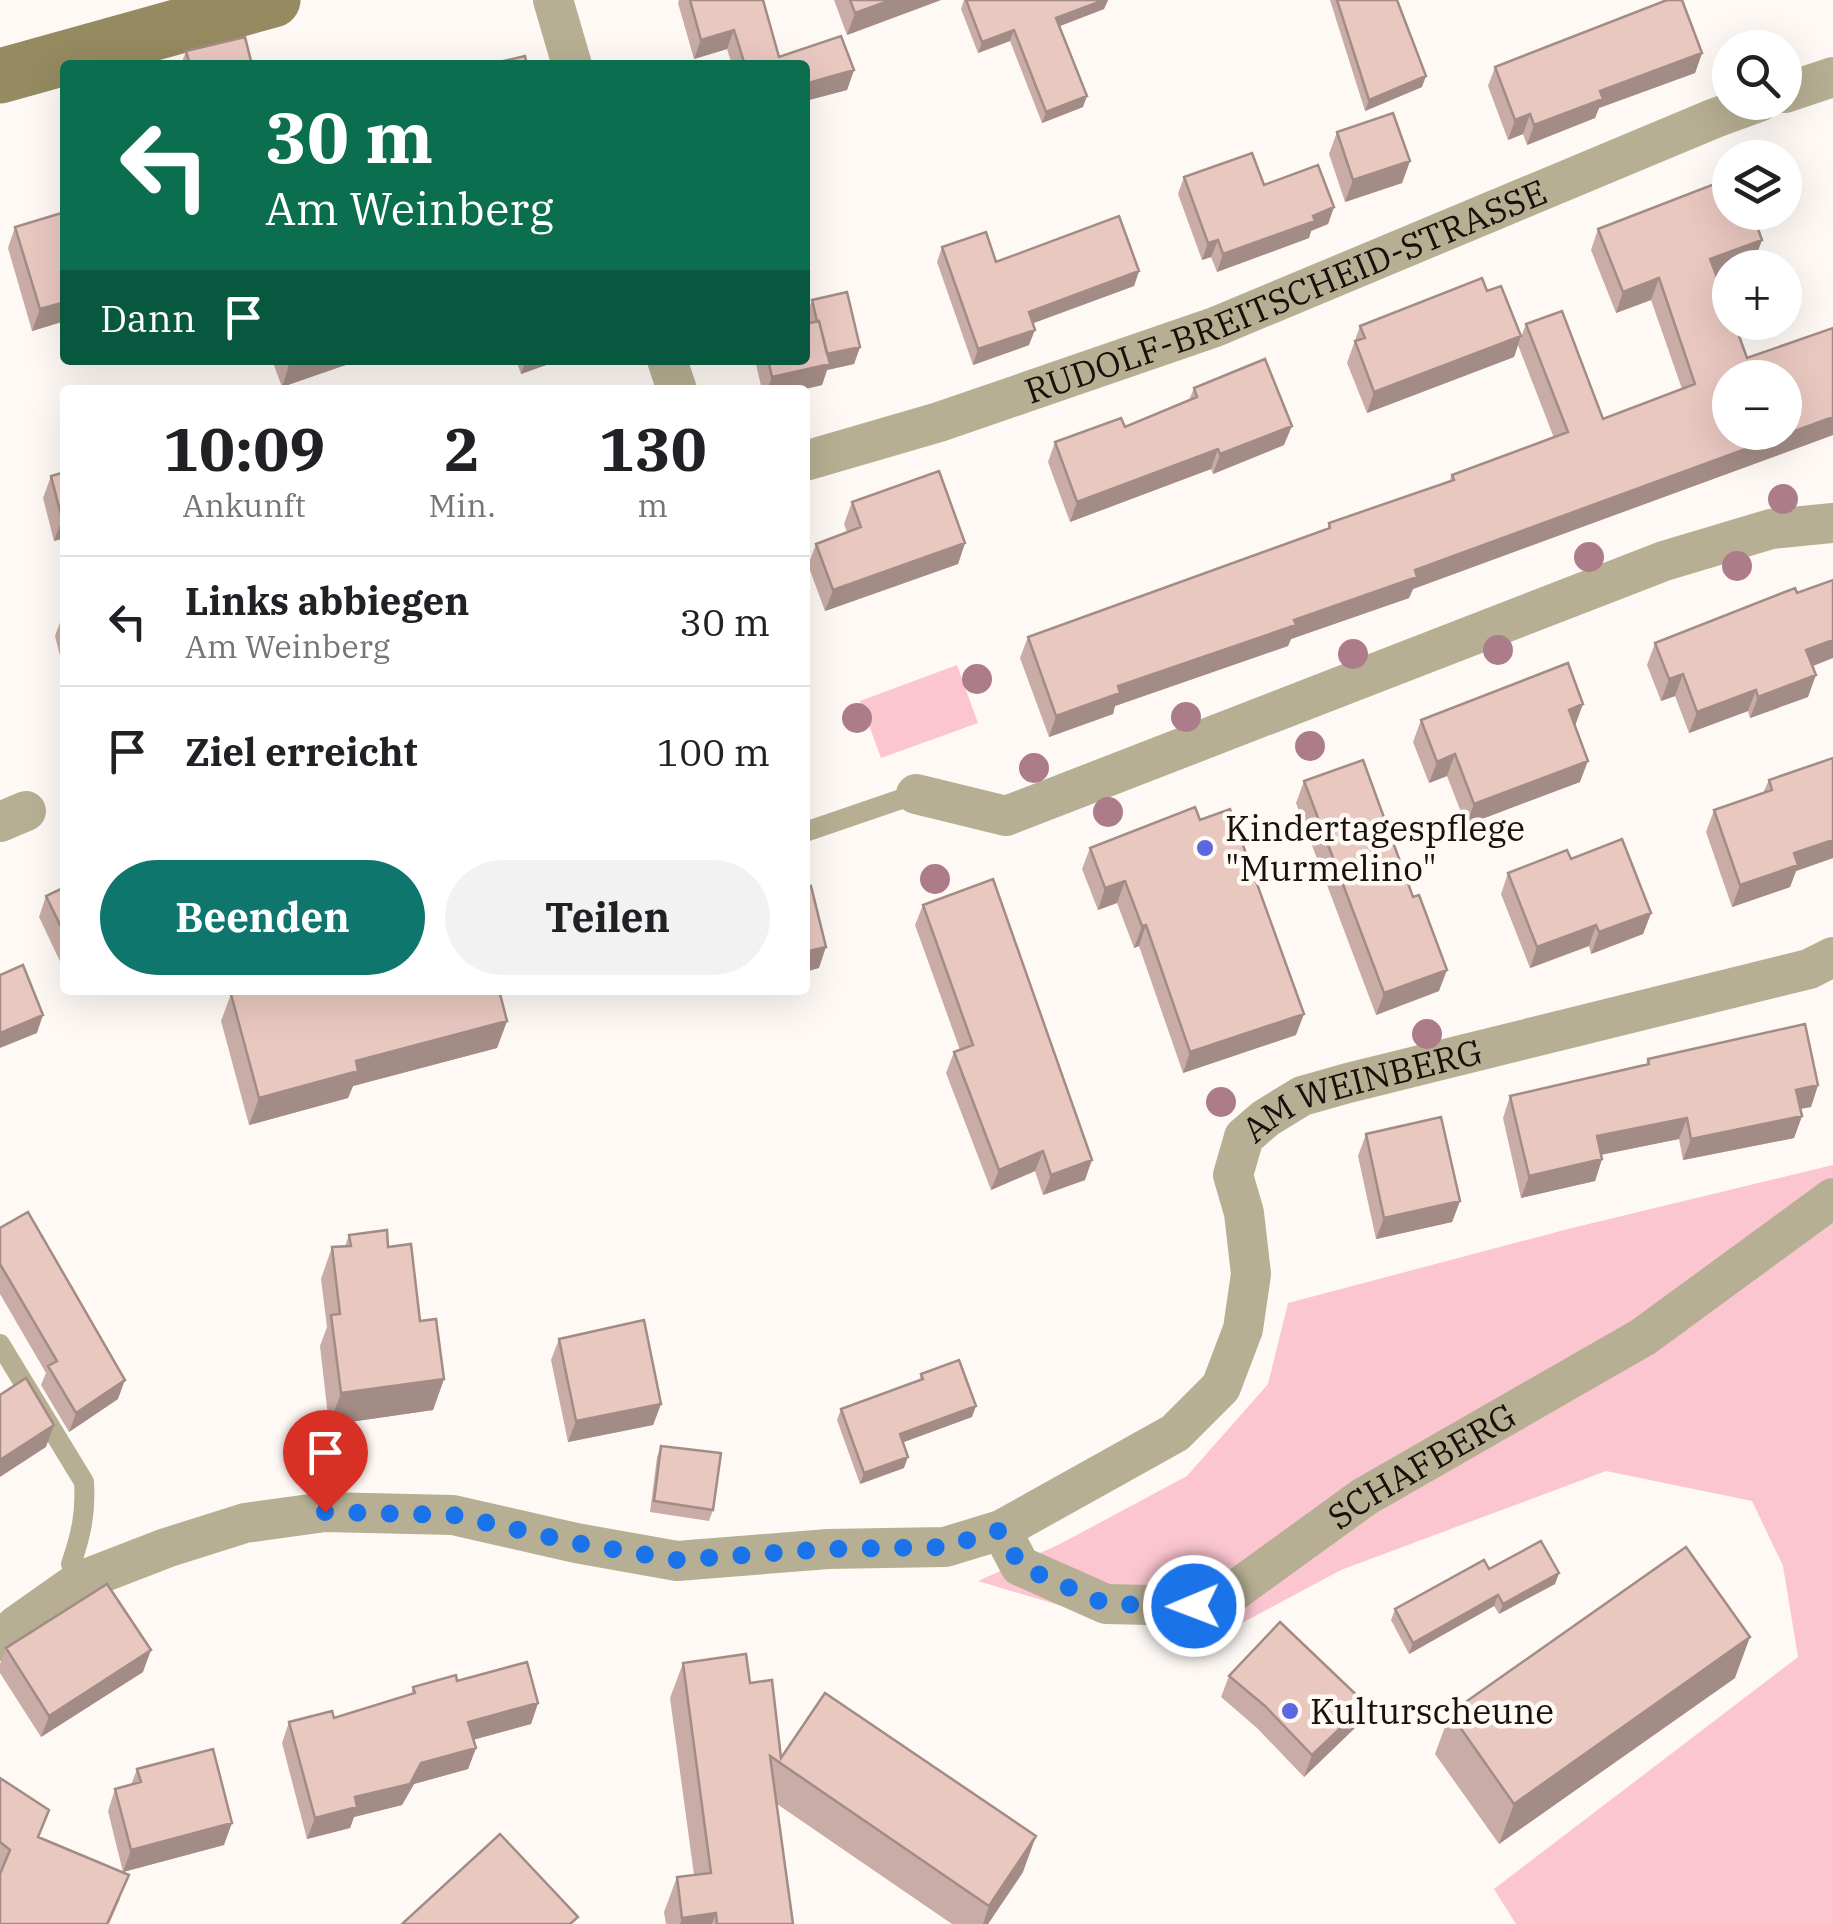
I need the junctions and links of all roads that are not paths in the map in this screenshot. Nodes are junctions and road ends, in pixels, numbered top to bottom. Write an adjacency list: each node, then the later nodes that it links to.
1 (273, 0): 4 (street)
2 (553, 0): 3 (street)
3 (571, 60)
4 (0, 76)
5 (1833, 77): 6 (street)
6 (1802, 88)
7 (1712, 119): 8 (street, RUDOLF-BREITSCHEID-STRASSE)
8 (810, 460)
9 (1833, 523): 10 (street)
10 (916, 794): 11 (lane)
11 (810, 830)
12 (1833, 958): 15 (street, AM WEINBERG)
13 (1833, 1198): 15 (street, SCHAFBERG)
14 (0, 1344): 16 (lane)
15 (1001, 1530): 16 (street, AM WEINBERG)
16 (78, 1582): 17 (street, AM WEINBERG)
17 (0, 1640)

